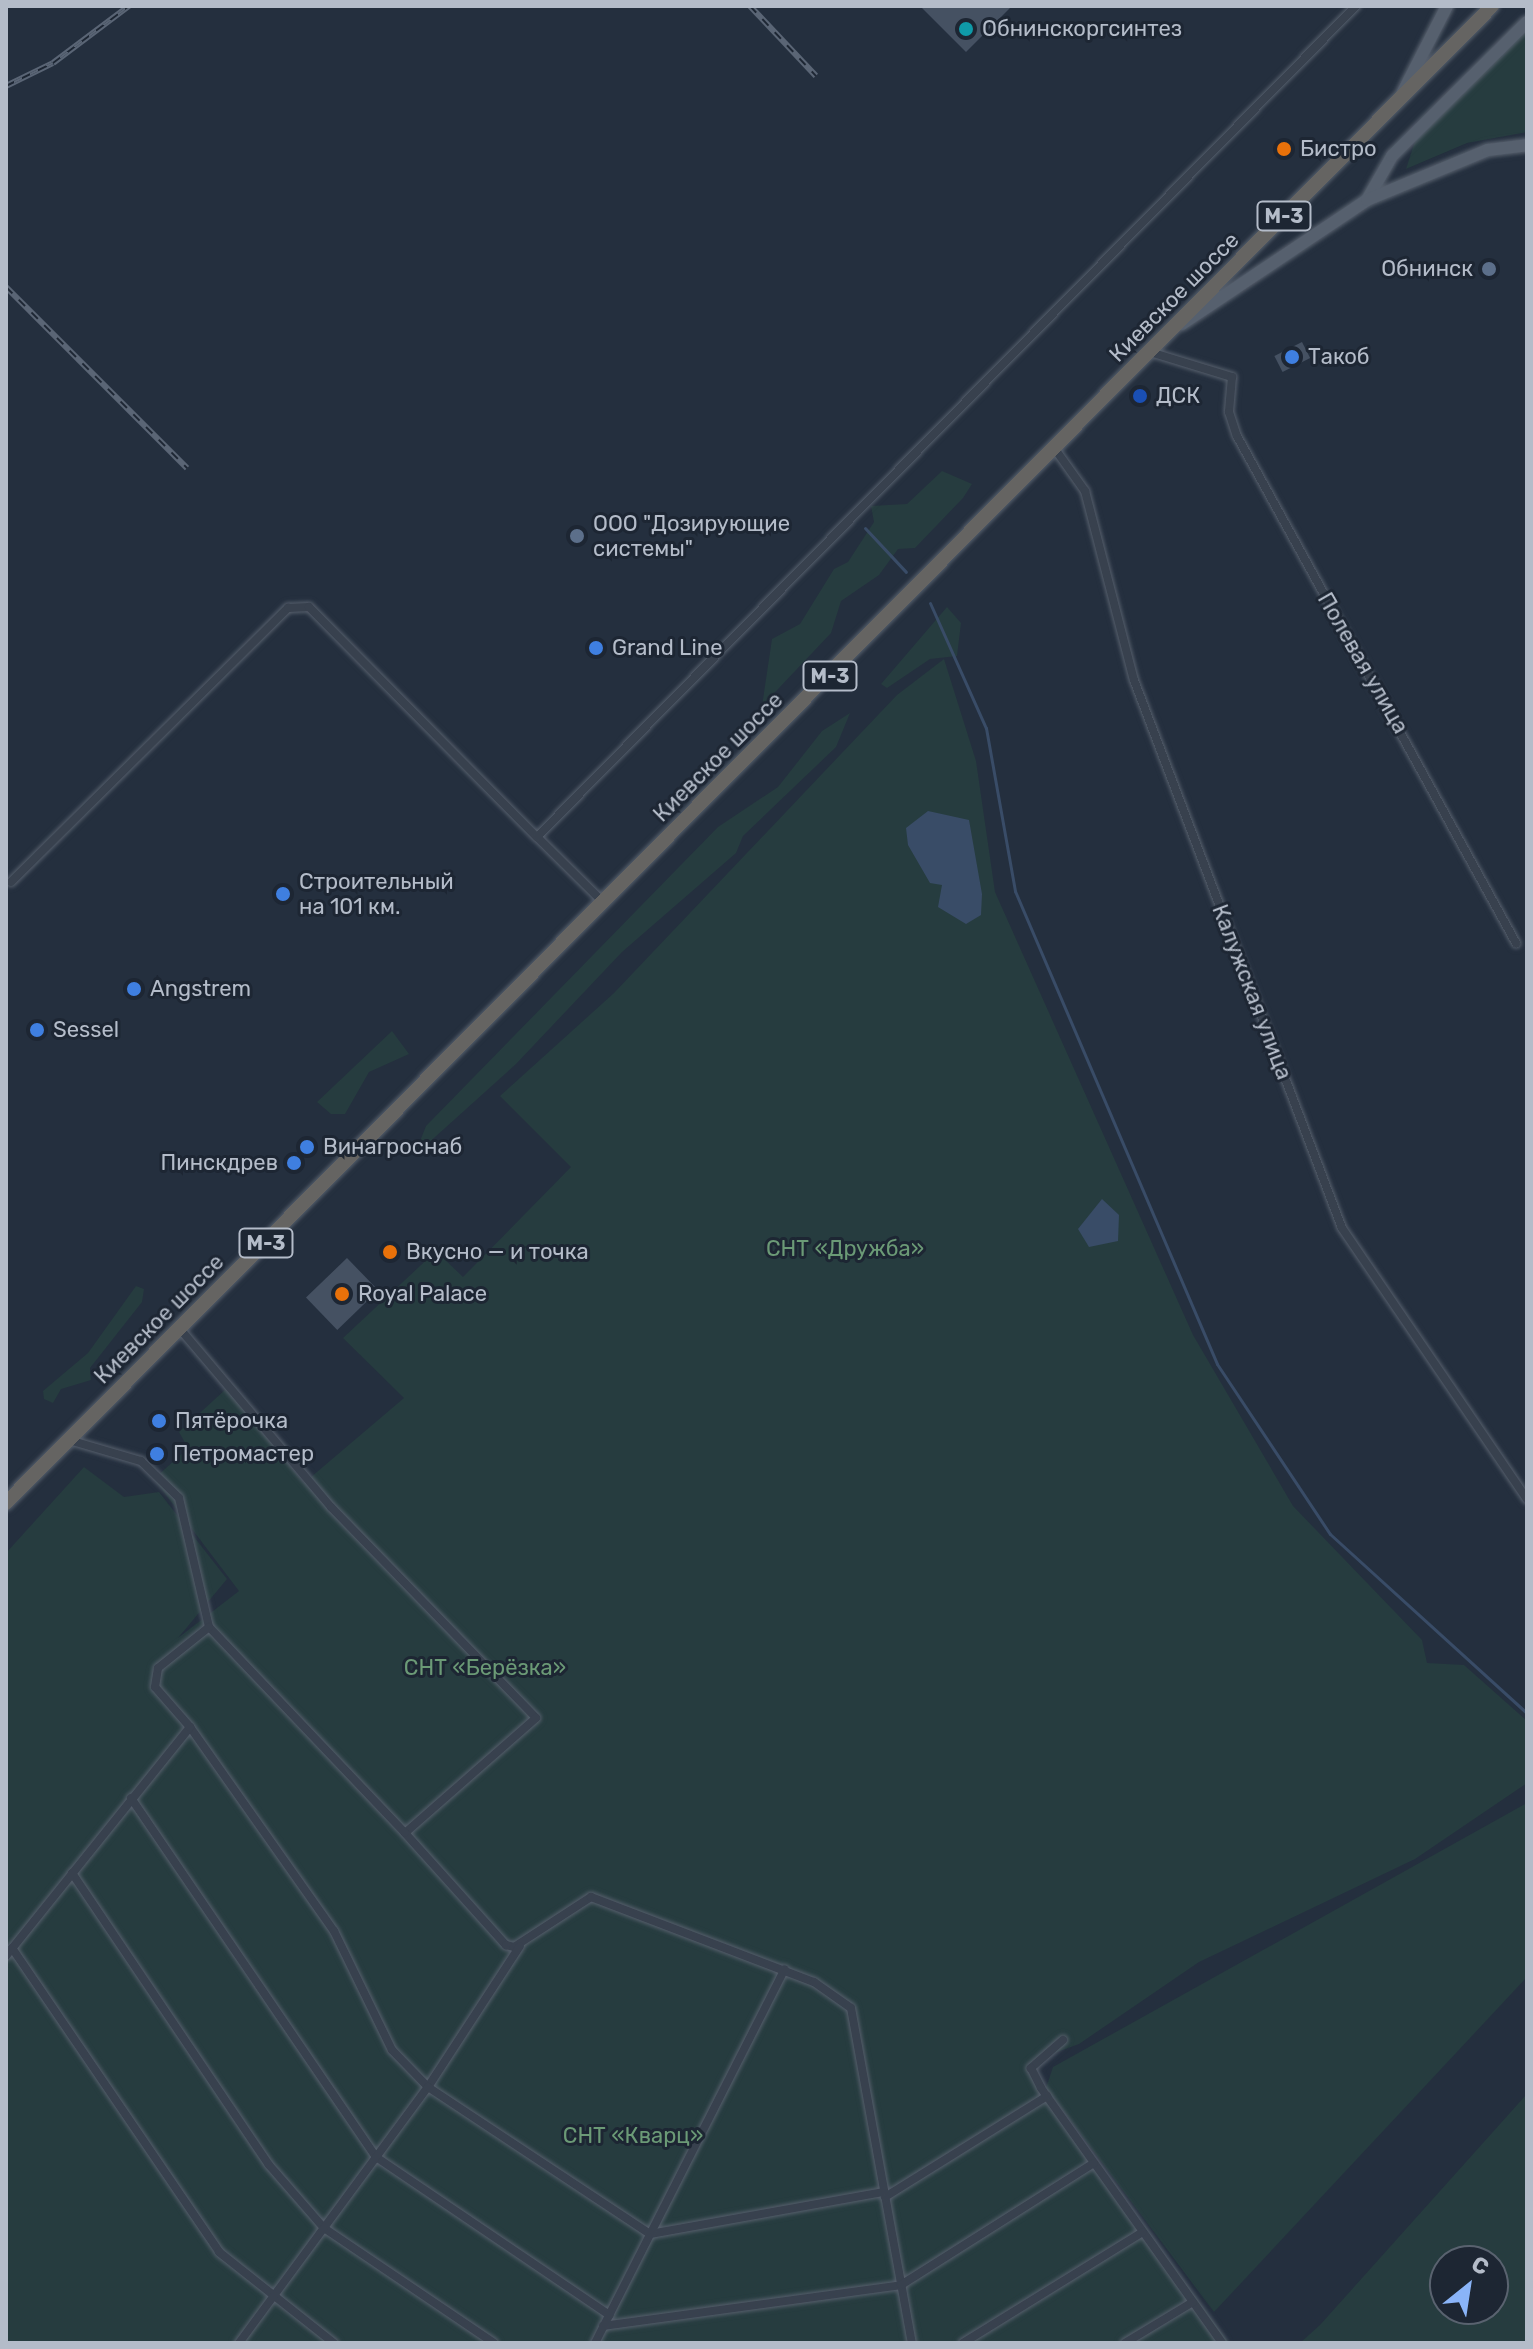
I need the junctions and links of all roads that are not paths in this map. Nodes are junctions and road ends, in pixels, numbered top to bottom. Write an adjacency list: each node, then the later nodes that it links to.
1 (1356, 6): 11 (street)
2 (1447, 6): 5 (main road)
3 (1492, 6): 5 (highway, Киевское шоссе / М-3)
4 (1527, 22): 7 (main road)
5 (1399, 100): 8 (highway, Киевское шоссе / М-3)
6 (1527, 145): 7 (main road)
7 (1367, 200): 8 (main road)
8 (1169, 333): 9 (highway, Киевское шоссе / М-3)
9 (1150, 352): 10 (highway, Киевское шоссе / М-3); 14 (street, Полевая улица)
10 (1055, 449): 13 (highway, Киевское шоссе / М-3); 17 (street, Калужская улица)
11 (537, 837): 12 (street); 13 (street)
12 (11, 882)
13 (604, 903): 15 (highway, Киевское шоссе / М-3)
14 (1516, 943)
15 (180, 1329): 16 (highway, Киевское шоссе / М-3); 22 (street)
16 (69, 1440): 18 (highway, Киевское шоссе / М-3); 19 (street)
17 (1527, 1499)
18 (6, 1503)
19 (209, 1627): 20 (street); 22 (street)
20 (190, 1727): 21 (street); 28 (street)
21 (131, 1798): 23 (street); 30 (street)
22 (405, 1833): 24 (street)
23 (72, 1873): 25 (street); 33 (street)
24 (522, 1942): 26 (street); 28 (street)
25 (9, 1952): 37 (street)
26 (785, 1969): 32 (street); 35 (street)
27 (1063, 2040): 29 (street)
28 (428, 2087): 30 (street); 35 (street)
29 (1047, 2096): 31 (street); 32 (street)
30 (376, 2157): 33 (street); 39 (street)
31 (1094, 2163): 34 (street); 36 (street)
32 (885, 2195): 35 (street); 36 (street)
33 (324, 2228): 37 (street); 43 (street)
34 (1143, 2232): 38 (street); 46 (street)
35 (650, 2234): 39 (street)
36 (901, 2285): 40 (street); 45 (street)
37 (271, 2300): 41 (street); 42 (street)
38 (1193, 2302): 47 (street); 48 (street)
39 (609, 2315): 40 (street)
40 (603, 2326): 44 (street)
41 (239, 2343)
42 (334, 2343)
43 (494, 2343)
44 (595, 2343)
45 (912, 2343)
46 (963, 2343)
47 (1125, 2343)
48 (1222, 2343)

